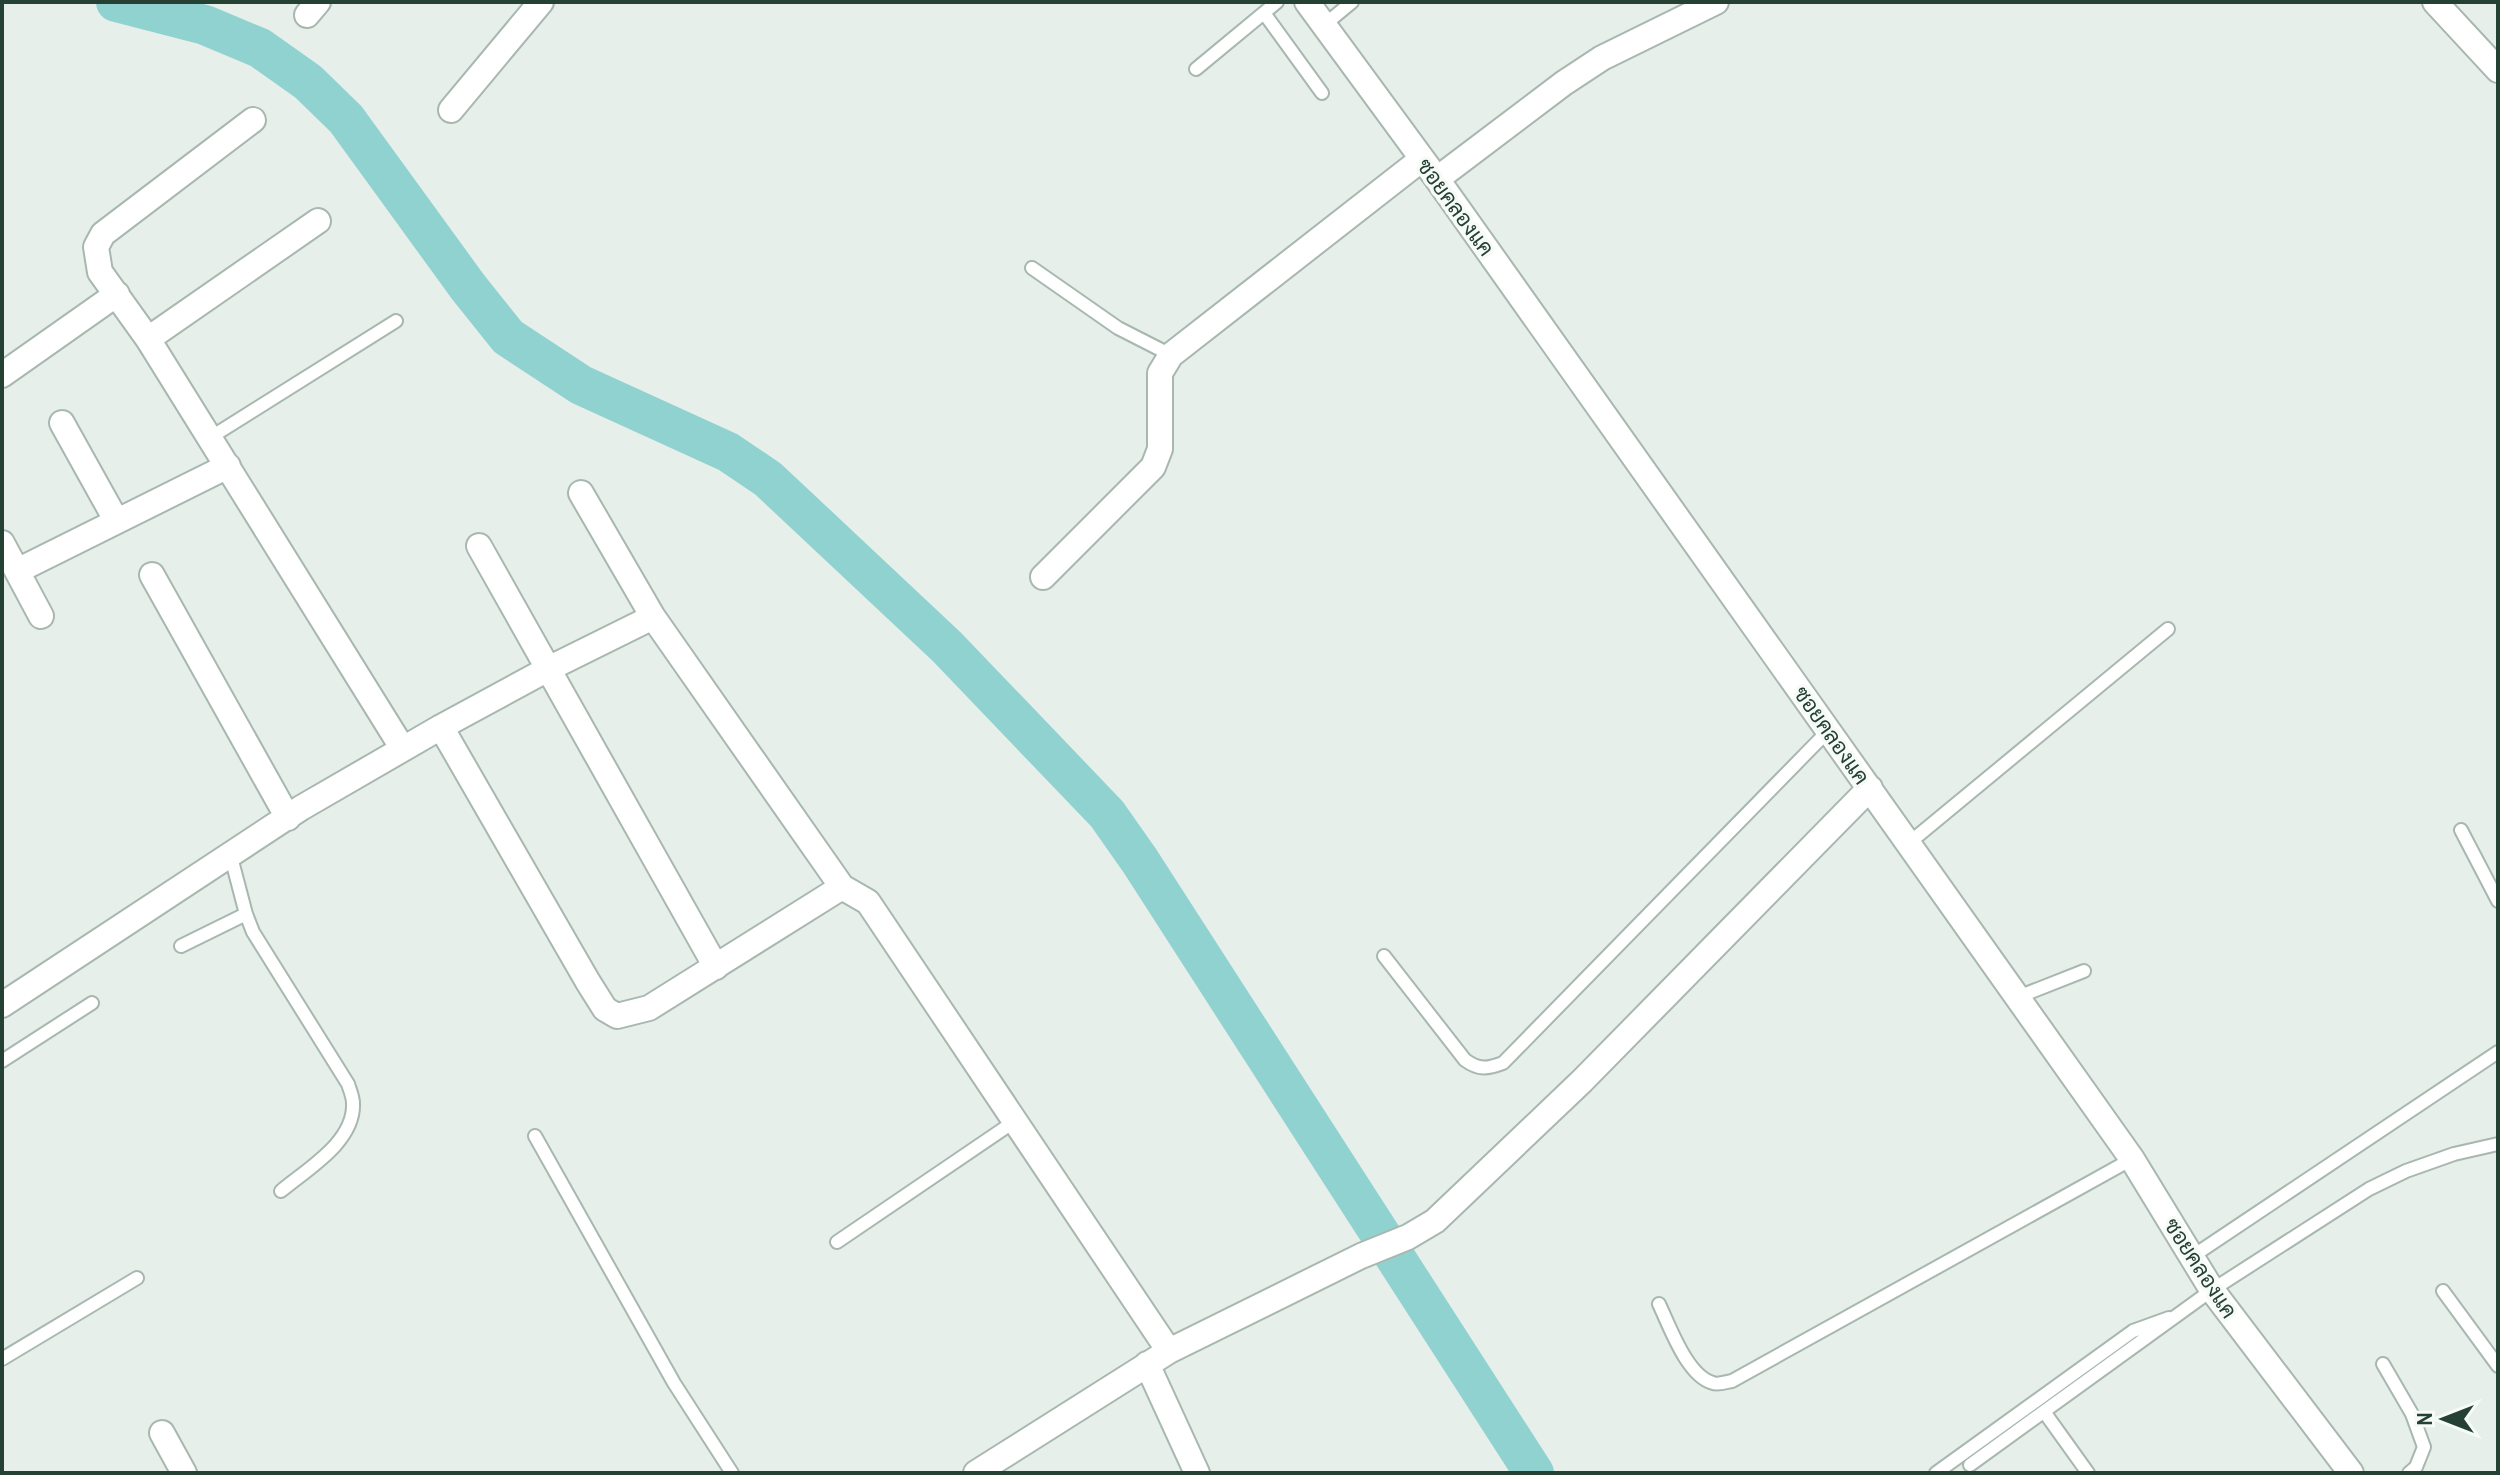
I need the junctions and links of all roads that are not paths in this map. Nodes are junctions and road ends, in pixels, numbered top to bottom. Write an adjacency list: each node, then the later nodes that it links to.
1 (541, 2): 12 (street)
2 (1277, 2): 7 (lane)
3 (1307, 2): 8 (street, ซอยคลองแค)
4 (1352, 2): 8 (lane)
5 (1716, 2): 14 (street)
6 (2435, 2): 10 (street)
7 (1264, 13): 9 (lane); 11 (lane)
8 (1323, 26): 14 (street, ซอยคลองแค)
9 (1196, 69)
10 (2498, 70)
11 (1322, 93)
12 (451, 110)
13 (253, 120): 17 (street)
14 (1429, 169): 20 (street); 37 (street, ซอยคลองแค)
15 (318, 221): 19 (street)
16 (1032, 268): 20 (lane)
17 (117, 294): 19 (street); 21 (street)
18 (396, 321): 23 (lane)
19 (148, 339): 23 (street)
20 (1171, 355): 31 (street)
21 (2, 375)
22 (62, 423): 26 (street)
23 (208, 439): 24 (street)
24 (228, 466): 26 (street); 38 (street)
25 (581, 493): 33 (street)
26 (116, 520): 29 (street)
27 (2, 543): 29 (street)
28 (479, 546): 35 (street)
29 (17, 571): 32 (street)
30 (152, 575): 40 (street)
31 (1043, 577)
32 (41, 616)
33 (653, 617): 35 (street); 44 (street)
34 (2168, 629): 42 (lane)
35 (548, 669): 36 (street); 49 (street)
36 (441, 727): 38 (street); 49 (street)
37 (1829, 730): 39 (street, ซอยคลองแค); 48 (lane)
38 (403, 749): 40 (street)
39 (1870, 788): 42 (street, ซอยคลองแค); 68 (street)
40 (288, 818): 43 (street)
41 (2461, 830): 45 (lane)
42 (1909, 843): 51 (street, ซอยคลองแค)
43 (231, 857): 46 (lane); 53 (street)
44 (842, 887): 49 (street); 56 (street)
45 (2498, 901)
46 (246, 914): 47 (lane); 60 (lane)
47 (181, 946)
48 (1384, 956)
49 (716, 967)
50 (2084, 971): 51 (lane)
51 (2018, 997): 59 (street, ซอยคลองแค)
52 (92, 1003): 55 (lane)
53 (2, 1005)
54 (2498, 1052): 62 (lane)
55 (2, 1061)
56 (1015, 1121): 61 (lane); 68 (street)
57 (535, 1136): 77 (lane)
58 (2498, 1144): 64 (lane)
59 (2132, 1159): 62 (street, ซอยคลองแค); 66 (lane)
60 (281, 1191)
61 (837, 1242)
62 (2193, 1256): 64 (street, ซอยคลองแค)
63 (137, 1278): 69 (lane)
64 (2212, 1290): 67 (lane); 82 (street, ซอยคลองแค)
65 (2443, 1291): 72 (lane)
66 (1659, 1304)
67 (2180, 1314): 73 (lane); 80 (lane)
68 (1169, 1351): 70 (street)
69 (2, 1359)
70 (1147, 1364): 78 (street); 79 (street)
71 (2383, 1364): 83 (lane)
72 (2498, 1366)
73 (2045, 1413): 75 (lane); 81 (lane)
74 (162, 1433): 76 (street)
75 (1970, 1465)
76 (184, 1473)
77 (732, 1473)
78 (976, 1473)
79 (1197, 1473)
80 (1936, 1473)
81 (2088, 1473)
82 (2351, 1473)
83 (2409, 1473)

